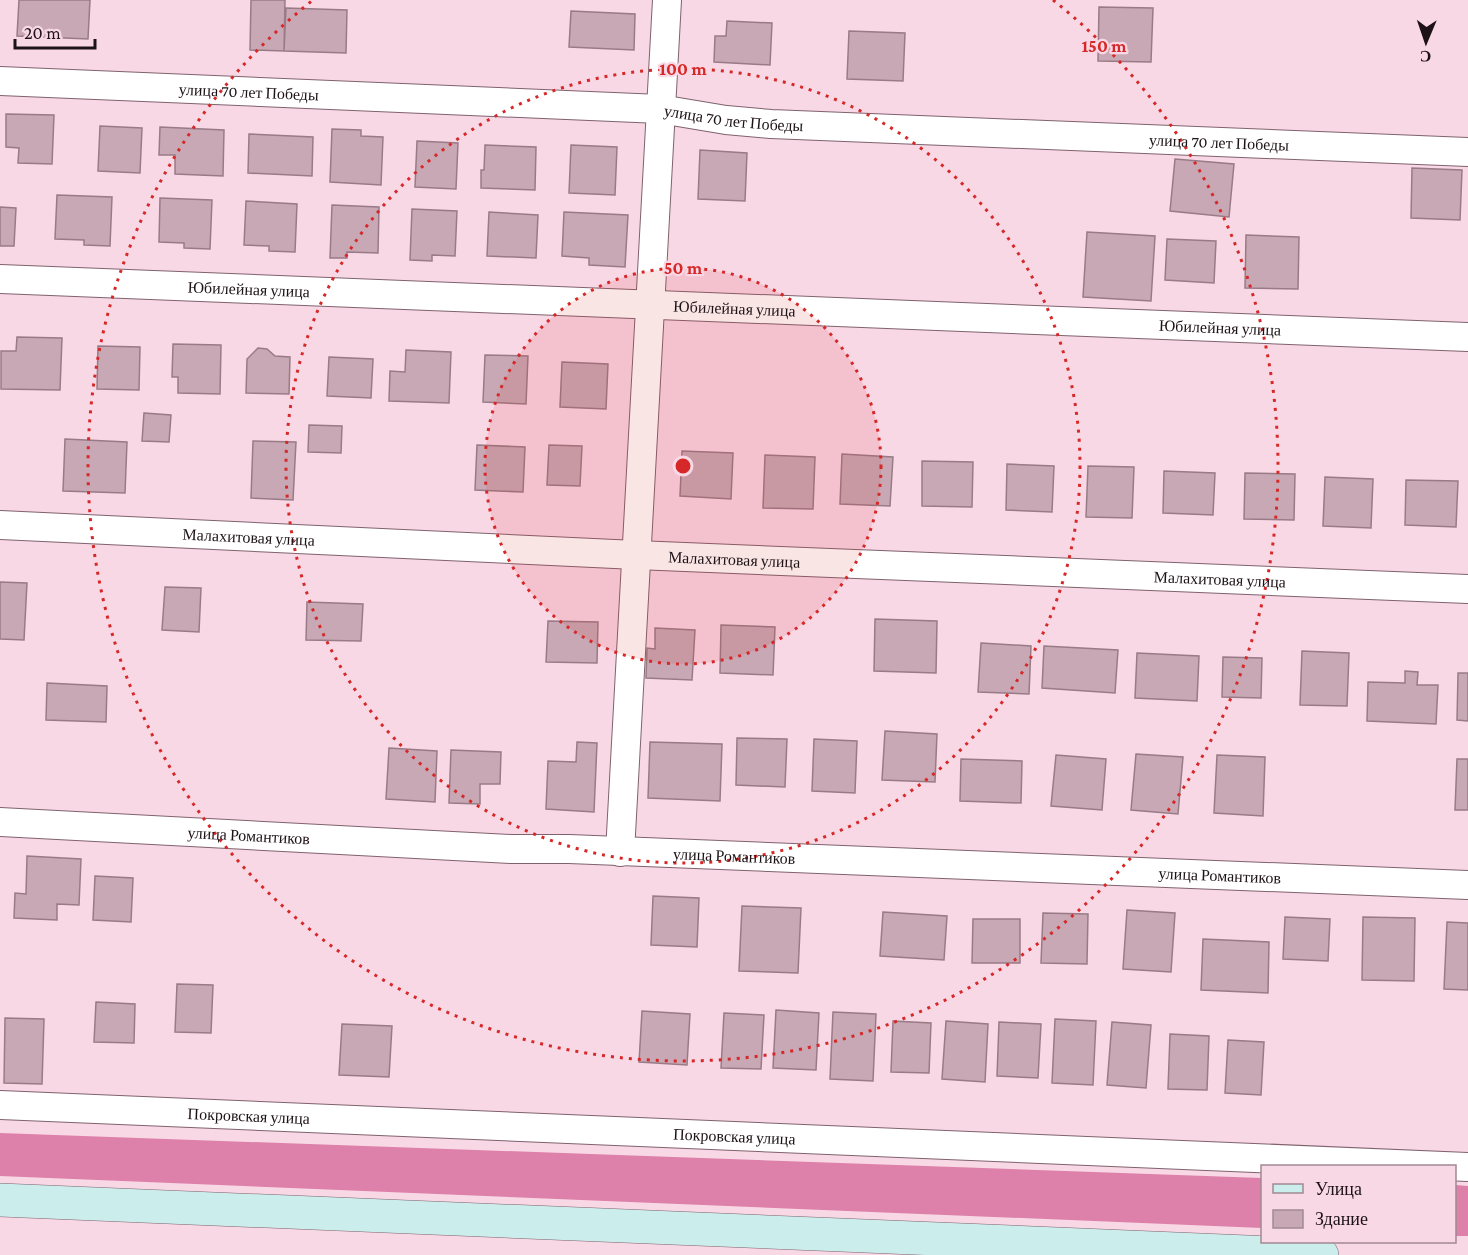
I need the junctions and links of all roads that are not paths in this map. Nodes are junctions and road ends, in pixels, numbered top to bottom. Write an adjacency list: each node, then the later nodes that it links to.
1 (667, 0): 3 (street)
2 (0, 81): 3 (street, улица 70 лет Победы)
3 (660, 109): 4 (street, улица 70 лет Победы); 6 (street)
4 (1468, 152)
5 (0, 279): 6 (street, Юбилейная улица)
6 (651, 306): 7 (street, Юбилейная улица); 9 (street)
7 (1468, 337)
8 (0, 525): 9 (street, Малахитовая улица)
9 (636, 555): 10 (street, Малахитовая улица); 12 (street)
10 (1468, 589)
11 (0, 822): 12 (street, улица Романтиков)
12 (620, 852): 13 (street, улица Романтиков)
13 (1468, 885)
14 (0, 1105): 15 (street, Покровская улица)
15 (1421, 1165)
16 (0, 1200): 17 (main road)
17 (1322, 1255)

